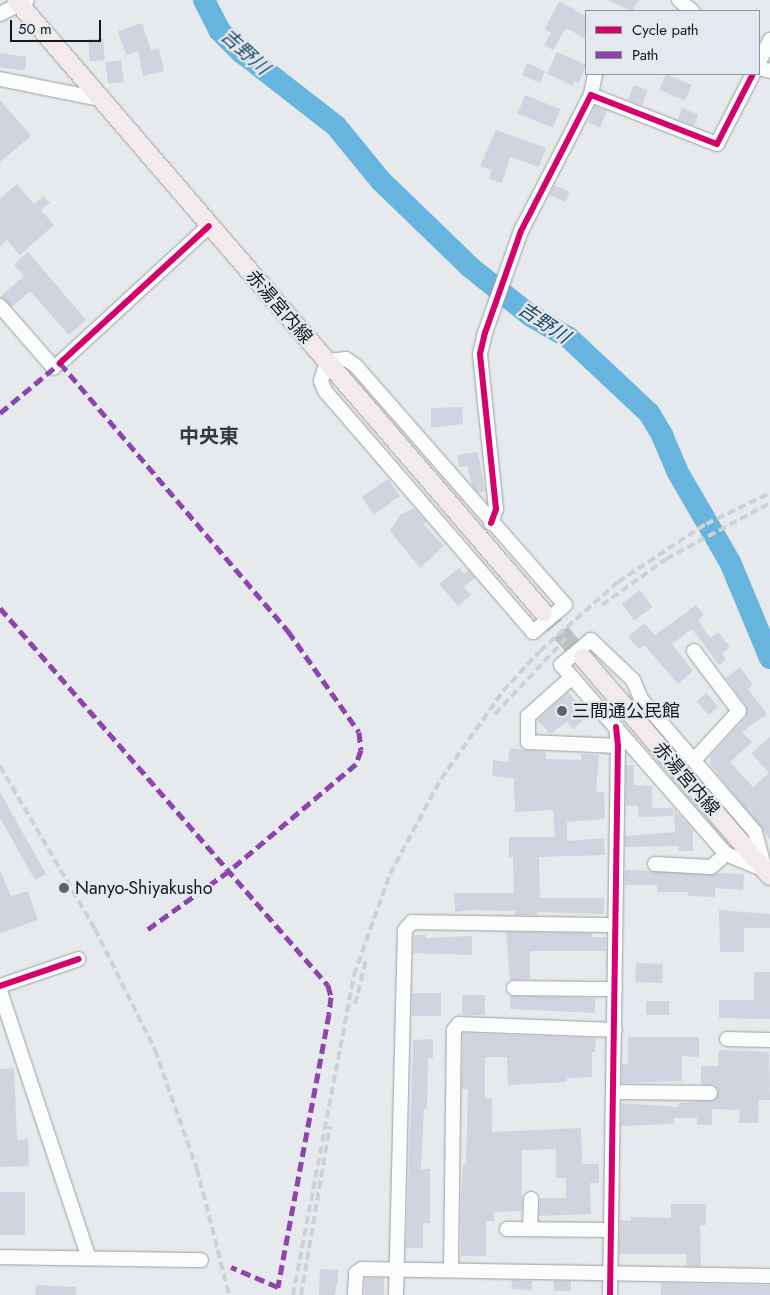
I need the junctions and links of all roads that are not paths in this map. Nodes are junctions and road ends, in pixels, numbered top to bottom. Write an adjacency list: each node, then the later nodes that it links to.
1 (679, 0): 3 (street)
2 (21, 1): 4 (street); 11 (main road, 赤湯宮内線)
3 (691, 10)
4 (0, 14)
5 (770, 40): 6 (street)
6 (760, 60)
7 (595, 75): 10 (street)
8 (752, 75): 10 (street)
9 (0, 79): 11 (street)
10 (591, 95): 15 (street)
11 (99, 99): 12 (main road, 赤湯宮内線)
12 (209, 226): 13 (street); 14 (main road, 赤湯宮内線)
13 (0, 306)
14 (327, 361): 15 (street); 15 (street); 16 (main road, 赤湯宮内線)
15 (491, 522)
16 (543, 612)
17 (694, 651): 22 (street)
18 (583, 658): 25 (main road, 赤湯宮内線)
19 (572, 678): 20 (street); 21 (street); 22 (street)
20 (616, 727): 21 (street); 23 (street)
21 (618, 746): 26 (street)
22 (695, 759): 25 (street)
23 (726, 854): 24 (street); 25 (street)
24 (655, 864)
25 (767, 873)
26 (614, 926): 30 (street); 44 (street)
27 (79, 960): 28 (street)
28 (0, 986)
29 (514, 988): 30 (street)
30 (615, 989): 32 (street)
31 (0, 991): 42 (street)
32 (615, 1030): 35 (street); 45 (street)
33 (727, 1039): 34 (street)
34 (770, 1040)
35 (614, 1092): 36 (street); 40 (street)
36 (710, 1093)
37 (531, 1199): 39 (street)
38 (507, 1229): 39 (street)
39 (530, 1229): 40 (street)
40 (610, 1230): 46 (street)
41 (0, 1257): 42 (street)
42 (89, 1258): 43 (street)
43 (200, 1260)
44 (396, 1269): 45 (street); 48 (street); 49 (street)
45 (451, 1270): 46 (street)
46 (610, 1273): 47 (street); 50 (street)
47 (770, 1276)
48 (355, 1295)
49 (396, 1295)
50 (610, 1295)

